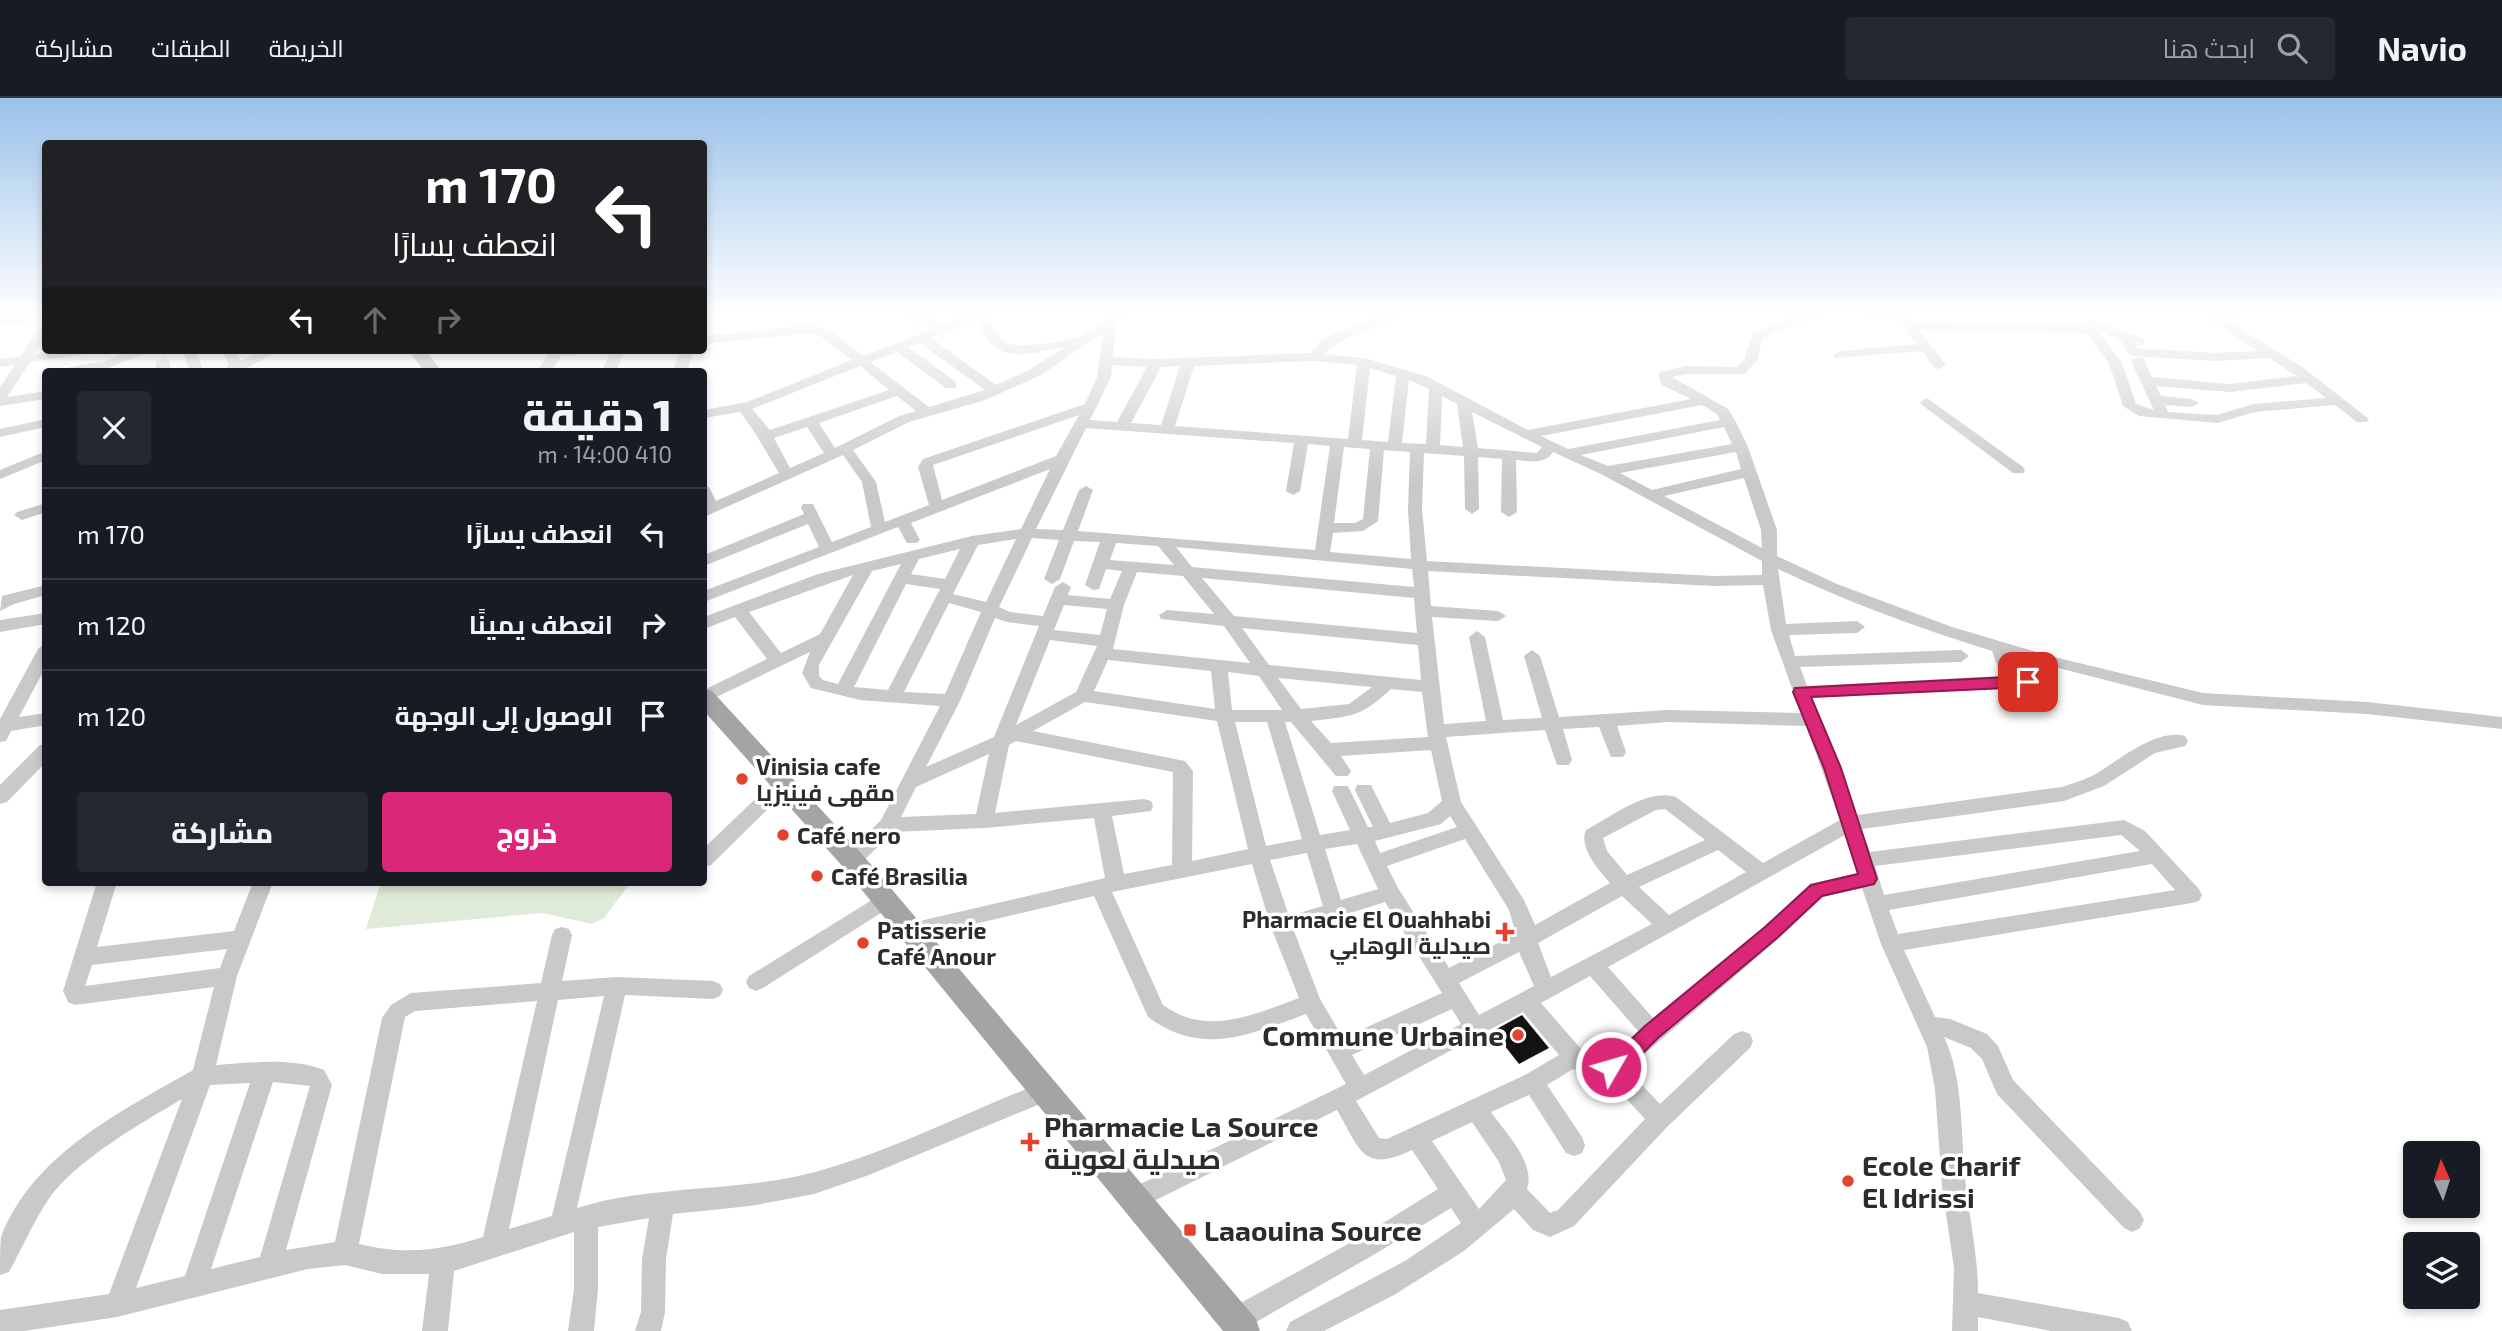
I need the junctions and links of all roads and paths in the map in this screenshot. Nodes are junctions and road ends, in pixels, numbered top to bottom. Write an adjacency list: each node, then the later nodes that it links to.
1 (18, 371): 26 (street)
2 (837, 371): 34 (street)
3 (873, 371): 24 (street)
4 (931, 371): 21 (street)
5 (967, 371): 23 (street)
6 (1038, 371): 23 (street)
7 (1105, 371): 35 (street)
8 (1152, 371): 44 (street)
9 (1186, 371): 45 (street)
10 (1363, 371): 51 (street)
11 (1394, 371): 18 (street)
12 (1684, 371): 28 (street)
13 (1714, 371): 14 (street)
14 (1739, 371)
15 (2118, 371): 38 (street)
16 (2143, 371): 20 (street)
17 (2296, 371): 19 (street)
18 (1403, 373): 22 (street); 53 (street)
19 (2309, 379): 20 (street); 29 (street)
20 (2148, 381): 27 (street)
21 (951, 385)
22 (1436, 387): 32 (street); 56 (street)
23 (993, 390): 36 (street)
24 (898, 391): 36 (street); 40 (street)
25 (42, 396): 30 (street)
26 (0, 397)
27 (2156, 400): 33 (street); 38 (street)
28 (1704, 401): 41 (street); 47 (street)
29 (2338, 401): 38 (street); 39 (street)
30 (0, 402)
31 (1927, 402): 63 (street)
32 (1464, 403): 47 (street); 58 (street)
33 (2192, 403)
34 (744, 408): 37 (street); 48 (street)
35 (1090, 408): 42 (street); 71 (street)
36 (926, 412): 57 (street)
37 (707, 414)
38 (2162, 416)
39 (2362, 419)
40 (811, 422): 48 (street); 57 (street)
41 (1729, 422): 55 (street); 59 (street)
42 (1081, 423): 44 (street); 62 (street)
43 (42, 424): 46 (street)
44 (1122, 426): 45 (street)
45 (1167, 429): 49 (street)
46 (0, 433)
47 (1525, 435): 54 (street)
48 (767, 436): 66 (street)
49 (1302, 438): 50 (street); 69 (street)
50 (1338, 442): 51 (street); 79 (street)
51 (1355, 443): 52 (street)
52 (1377, 444): 53 (street); 79 (street)
53 (1395, 445): 56 (street)
54 (1550, 445): 59 (street); 60 (street)
55 (1741, 447): 64 (street); 65 (street)
56 (1425, 448): 58 (street); 92 (street)
57 (839, 452): 66 (street); 78 (street)
58 (1471, 452): 60 (street); 73 (street)
59 (1567, 453): 64 (street)
60 (1509, 454): 75 (street)
61 (42, 457): 67 (street)
62 (1062, 458): 71 (street); 80 (street)
63 (2018, 470)
64 (1606, 471): 70 (street)
65 (1749, 472): 70 (street); 89 (street)
66 (787, 474): 74 (street)
67 (0, 475)
68 (1086, 490): 81 (street)
69 (1293, 491)
70 (1649, 495): 89 (street)
71 (936, 505): 77 (street)
72 (42, 508): 76 (street)
73 (1472, 509)
74 (707, 510)
75 (1509, 512)
76 (22, 515)
77 (902, 519): 78 (street); 85 (street)
78 (879, 528): 86 (street)
79 (1326, 528): 87 (street)
80 (1027, 533): 81 (street); 83 (street); 106 (street)
81 (1071, 534): 82 (street); 98 (street)
82 (1110, 537): 84 (street); 90 (street)
83 (972, 541): 85 (street); 100 (street)
84 (1162, 541): 87 (street); 94 (street)
85 (912, 548): 93 (street); 95 (street)
86 (828, 549): 88 (street); 102 (street)
87 (1322, 555): 92 (street)
88 (707, 560)
89 (1772, 560): 96 (street); 120 (street)
90 (1102, 564): 91 (street); 97 (street)
91 (1132, 565): 94 (street); 103 (street)
92 (1419, 565): 96 (street); 101 (street)
93 (866, 566): 105 (street); 118 (street)
94 (1184, 570): 101 (street); 111 (street)
95 (903, 578): 100 (street); 133 (street)
96 (1770, 580): 116 (street)
97 (1093, 586)
98 (1057, 589): 103 (street); 115 (street)
99 (42, 591): 104 (street)
100 (947, 591): 106 (street); 135 (street)
101 (1421, 593): 107 (street)
102 (707, 596)
103 (1116, 605): 121 (street)
104 (0, 606)
105 (738, 610): 112 (street); 125 (street)
106 (990, 610): 115 (street); 139 (street)
107 (1424, 611): 109 (street); 119 (street)
108 (1167, 614): 111 (street)
109 (1498, 616)
110 (42, 619): 113 (street)
111 (1229, 621): 119 (street); 128 (street)
112 (707, 622)
113 (0, 626)
114 (1857, 627): 116 (street)
115 (1045, 628): 121 (street); 151 (street)
116 (1779, 630): 126 (street)
117 (1477, 637): 148 (street)
118 (823, 639): 125 (street); 133 (street)
119 (1427, 640): 132 (street)
120 (1999, 646): 130 (street); 147 (street)
121 (1105, 647): 127 (street); 137 (street)
122 (42, 656): 149 (street)
123 (1532, 656): 146 (street)
124 (1961, 656): 126 (street)
125 (778, 661): 136 (street)
126 (1788, 662): 134 (street)
127 (1219, 667): 128 (street); 140 (street)
128 (1265, 671): 129 (street); 142 (street)
129 (1388, 682): 132 (street); 142 (street)
130 (2012, 682): 131 (street); 134 (street)
131 (2044, 682)
132 (1430, 687): 150 (street)
133 (843, 691): 135 (street)
134 (1801, 692): 145 (street)
135 (894, 695): 139 (street)
136 (707, 696)
137 (1083, 696): 140 (street); 151 (street)
138 (707, 700): 158 (main road)
139 (951, 701): 157 (street)
140 (1223, 716): 141 (street); 172 (street)
141 (1274, 716): 142 (street); 171 (street)
142 (1296, 716): 153 (street)
143 (1605, 718): 145 (street); 146 (street); 154 (street)
144 (42, 720): 149 (street)
145 (1810, 720): 165 (street)
146 (1552, 722): 148 (street); 156 (street)
147 (2502, 723)
148 (1496, 727): 150 (street)
149 (2, 730)
150 (1438, 737): 153 (street); 161 (street)
151 (1007, 738): 157 (street); 164 (street); 178 (street)
152 (2179, 741): 165 (street)
153 (1327, 750): 169 (street)
154 (1617, 752)
155 (42, 754): 160 (street)
156 (1563, 760)
157 (911, 782): 166 (street)
158 (783, 783): 174 (street); 175 (main road)
159 (1364, 790): 168 (street)
160 (0, 797)
161 (1452, 803): 167 (street); 168 (street)
162 (1144, 806): 163 (street)
163 (1102, 811): 164 (street); 183 (street)
164 (984, 821): 166 (street)
165 (1850, 823): 177 (street); 179 (street)
166 (888, 825): 175 (street)
167 (1471, 830): 176 (street); 193 (street)
168 (1385, 832): 169 (street)
169 (1362, 836): 171 (street); 176 (street)
170 (1720, 841): 179 (street); 180 (street); 180 (street)
171 (1313, 844): 172 (street); 187 (street)
172 (1257, 855): 178 (street); 189 (street)
173 (2156, 856): 177 (street); 186 (street); 194 (street)
174 (707, 857)
175 (852, 860): 185 (main road)
176 (1375, 862): 184 (street)
177 (1866, 869): 186 (street); 207 (street)
178 (1182, 872): 183 (street)
179 (1762, 873): 188 (street)
180 (1624, 885): 188 (street); 193 (street)
181 (109, 886): 195 (street)
182 (261, 886): 192 (street)
183 (1108, 886): 190 (street); 204 (street)
184 (1391, 893): 187 (street); 200 (street)
185 (885, 900): 190 (main road); 198 (street)
186 (1876, 904): 194 (street)
187 (1334, 910): 189 (street)
188 (1667, 926): 196 (street)
189 (1280, 927): 204 (street)
190 (911, 931): 215 (main road)
191 (562, 935): 201 (street)
192 (239, 939): 195 (street); 197 (street)
193 (1528, 939): 200 (street); 203 (street)
194 (1891, 944): 205 (street)
195 (83, 957): 197 (street)
196 (1593, 965): 203 (street); 207 (street)
197 (227, 976): 213 (street)
198 (756, 982)
199 (617, 986): 201 (street); 202 (street); 227 (street)
200 (1451, 989): 206 (street); 209 (street)
201 (549, 990): 229 (street); 230 (street)
202 (713, 990)
203 (1536, 995): 206 (street); 210 (street)
204 (1311, 1003): 209 (street)
205 (1930, 1026): 226 (street); 235 (street)
206 (1475, 1027): 216 (street)
207 (1651, 1032): 211 (street)
208 (1742, 1041): 218 (street)
209 (1338, 1051): 216 (street)
210 (1574, 1057): 211 (street); 214 (street)
211 (1611, 1067): 218 (street)
212 (265, 1072): 213 (street); 233 (street); 234 (street)
213 (202, 1076): 232 (street); 236 (street)
214 (1533, 1082): 217 (street); 220 (street)
215 (1044, 1092): 223 (main road); 224 (street)
216 (1351, 1093): 219 (street); 223 (street)
217 (1477, 1110): 219 (street); 222 (street)
218 (1660, 1119): 222 (street)
219 (1417, 1139): 221 (street)
220 (1574, 1145)
221 (1455, 1192): 228 (street); 238 (street)
222 (1514, 1192): 228 (street)
223 (1134, 1199): 238 (main road)
224 (663, 1203): 225 (street); 241 (street)
225 (586, 1217): 227 (street); 240 (street)
226 (2132, 1220)
227 (562, 1223): 229 (street)
228 (1477, 1226): 242 (street)
229 (493, 1247): 231 (street)
230 (345, 1253): 231 (street); 233 (street)
231 (443, 1262): 239 (street)
232 (0, 1263)
233 (270, 1266): 234 (street)
234 (193, 1288): 236 (street)
235 (1967, 1303): 243 (street); 244 (street)
236 (117, 1305): 237 (street)
237 (0, 1322)
238 (1240, 1326)
239 (435, 1331)
240 (581, 1331)
241 (648, 1331)
242 (1299, 1331)
243 (1965, 1331)
244 (2119, 1331)

